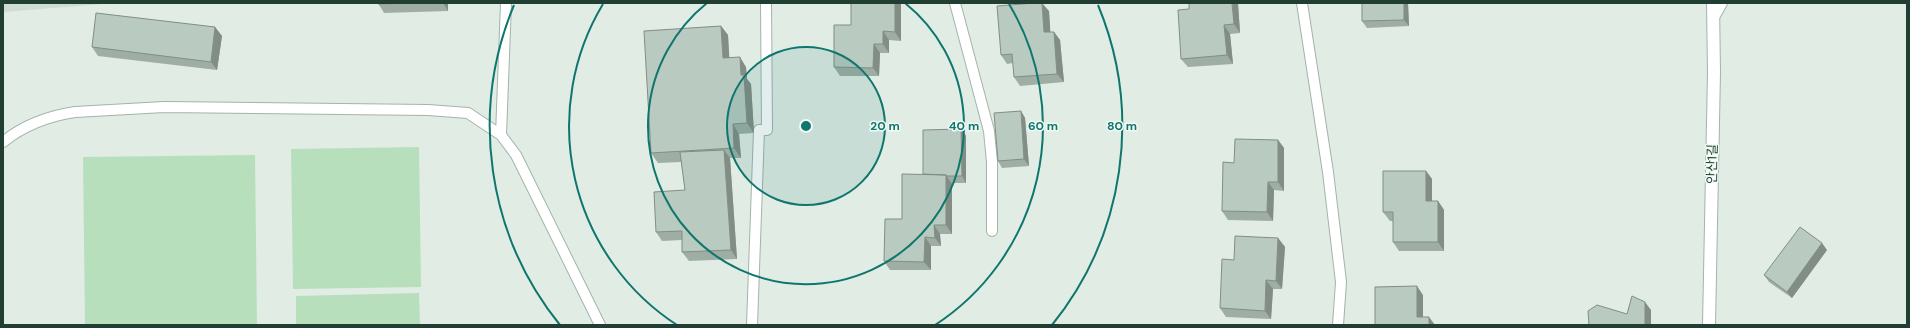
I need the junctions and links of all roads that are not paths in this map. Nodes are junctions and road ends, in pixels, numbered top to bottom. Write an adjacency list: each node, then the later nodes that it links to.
1 (506, 3): 8 (lane)
2 (766, 3): 12 (lane)
3 (955, 3): 10 (lane)
4 (1302, 3): 13 (lane)
5 (1713, 3): 7 (street, 안산1길)
6 (1722, 3): 7 (lane)
7 (1713, 19): 14 (street, 안산1길)
8 (501, 135): 9 (lane); 11 (lane)
9 (3, 142)
10 (992, 231)
11 (600, 325)
12 (752, 325)
13 (1338, 325)
14 (1709, 325)

